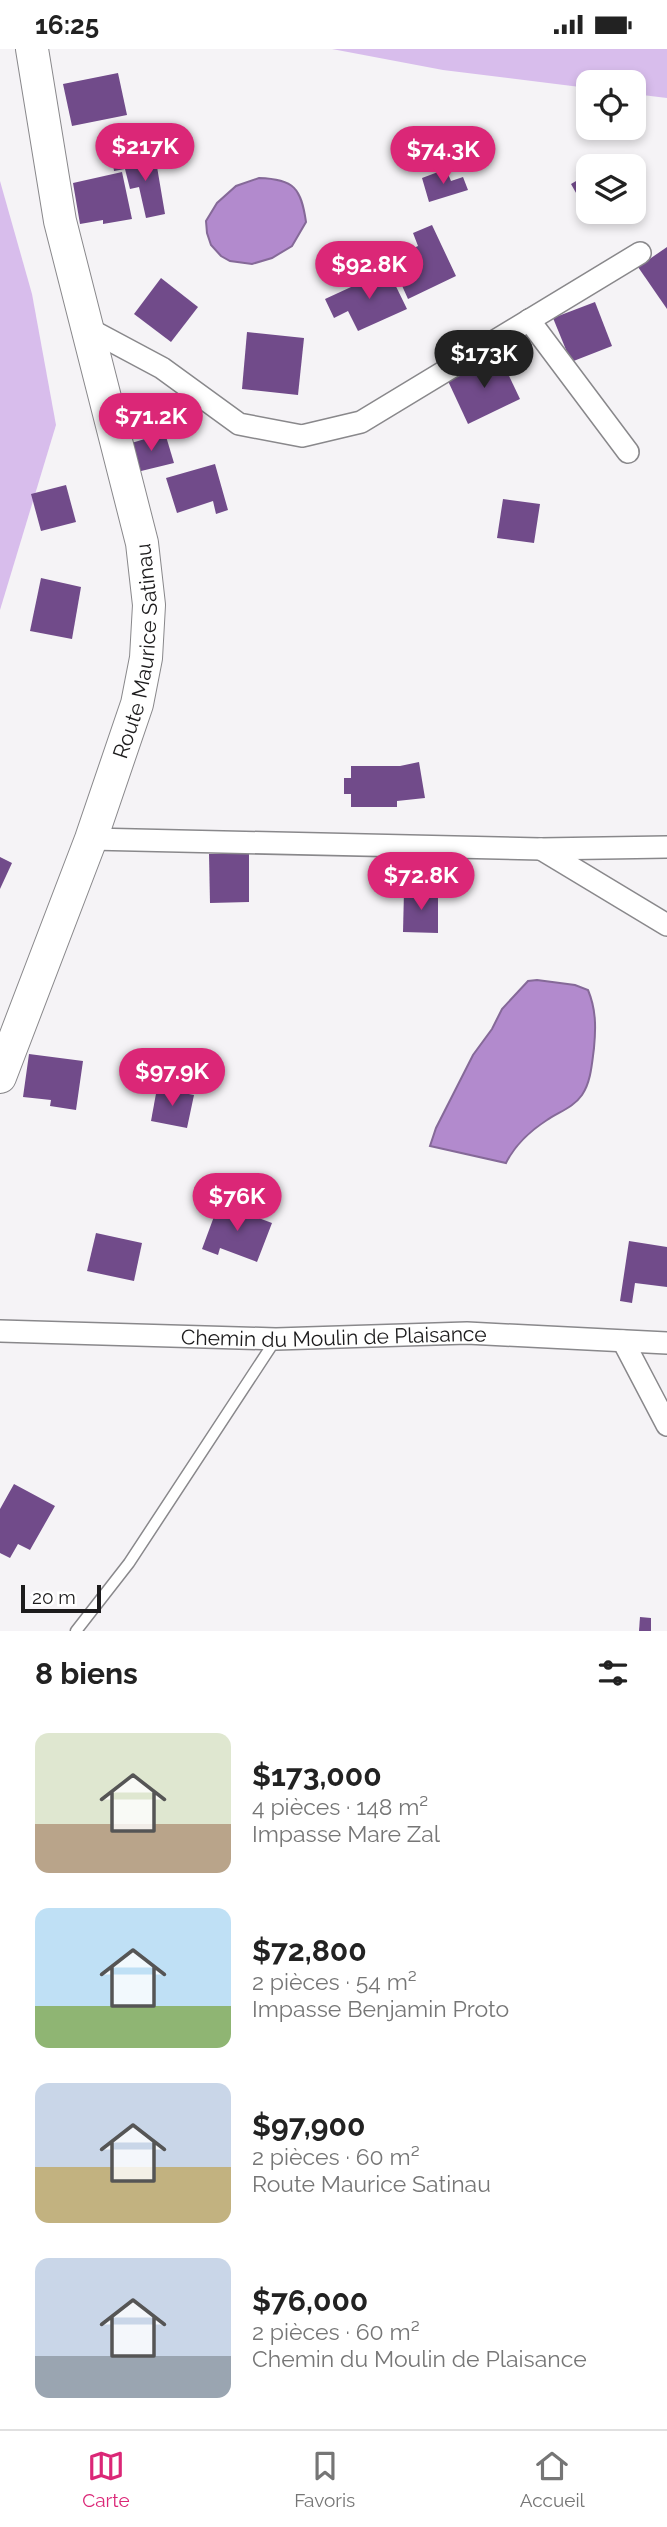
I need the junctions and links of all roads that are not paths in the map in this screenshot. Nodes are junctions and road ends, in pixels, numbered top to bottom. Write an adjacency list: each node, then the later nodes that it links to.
1 (32, 49): 4 (main road, Route Maurice Satinau)
2 (640, 253): 3 (street)
3 (529, 320): 4 (street); 5 (street)
4 (89, 329): 6 (main road, Route Maurice Satinau)
5 (628, 452)
6 (91, 839): 8 (street); 10 (main road, Route Maurice Satinau)
7 (667, 847): 8 (street)
8 (541, 849): 9 (street)
9 (667, 925)
10 (0, 1077)
11 (0, 1331): 12 (street, Chemin du Moulin de Plaisance)
12 (276, 1339): 13 (street, Chemin du Moulin de Plaisance); 16 (lane)
13 (623, 1341): 14 (street, Chemin du Moulin de Plaisance); 15 (street)
14 (667, 1343)
15 (667, 1425)
16 (76, 1631)

